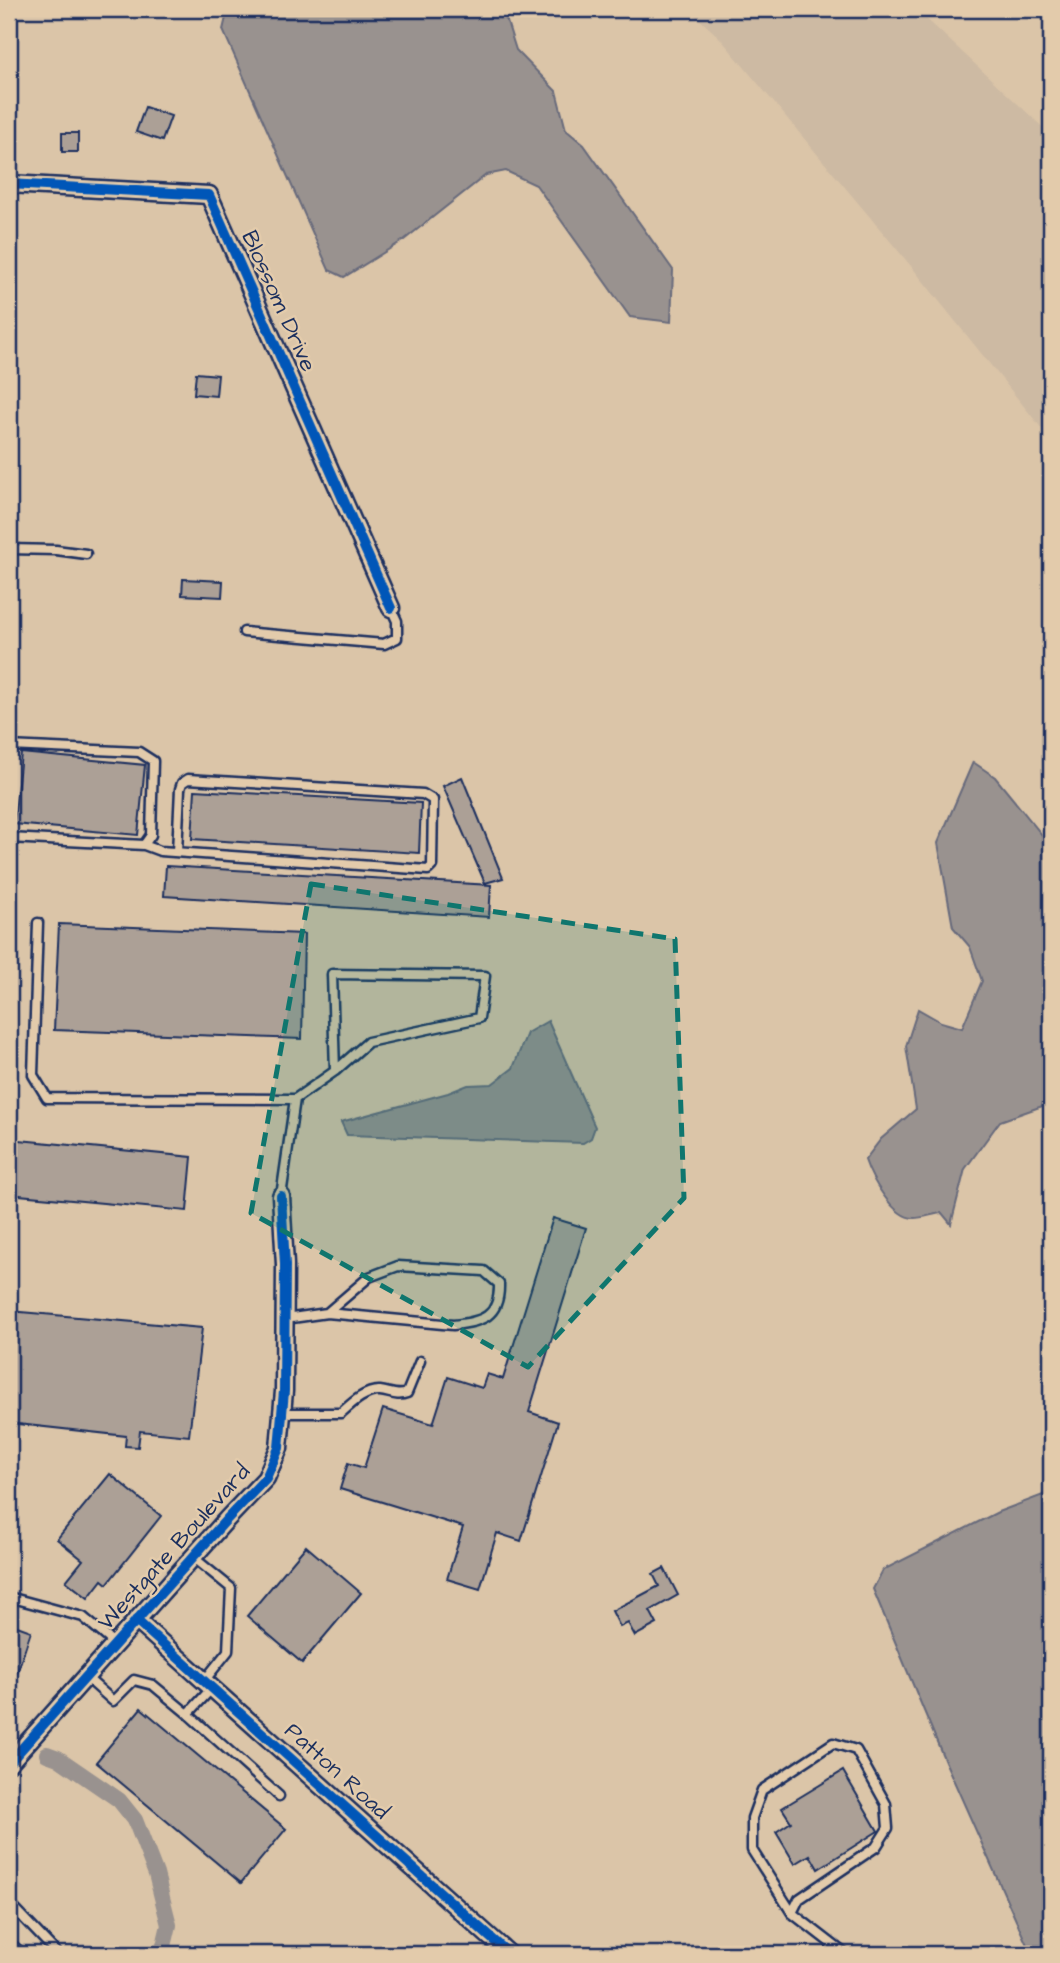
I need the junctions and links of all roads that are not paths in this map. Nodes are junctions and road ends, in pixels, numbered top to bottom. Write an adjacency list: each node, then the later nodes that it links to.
1 (9, 184): 4 (street, Blossom Drive)
2 (9, 549): 3 (lane)
3 (86, 554)
4 (391, 608): 5 (lane)
5 (244, 632)
6 (9, 746): 8 (lane)
7 (9, 838): 8 (lane)
8 (144, 845): 9 (lane)
9 (177, 852): 9 (lane)
10 (38, 923): 12 (lane)
11 (335, 1071): 11 (lane); 12 (lane)
12 (295, 1099): 13 (lane)
13 (281, 1196): 15 (street, Westgate Boulevard)
14 (327, 1313): 14 (lane); 15 (lane)
15 (285, 1319): 17 (street, Westgate Boulevard)
16 (420, 1361): 17 (lane)
17 (282, 1412): 18 (street, Westgate Boulevard)
18 (193, 1557): 20 (street, Westgate Boulevard); 23 (lane)
19 (9, 1597): 21 (lane)
20 (136, 1620): 21 (street, Westgate Boulevard); 23 (street, Patton Road)
21 (115, 1644): 22 (street, Westgate Boulevard)
22 (86, 1677): 24 (lane); 25 (street, Westgate Boulevard)
23 (208, 1685): 24 (lane); 30 (street, Patton Road)
24 (188, 1714): 26 (lane)
25 (9, 1763)
26 (279, 1796)
27 (9, 1903): 29 (lane)
28 (792, 1913): 28 (lane); 31 (lane)
29 (58, 1954)
30 (509, 1954)
31 (845, 1954)

